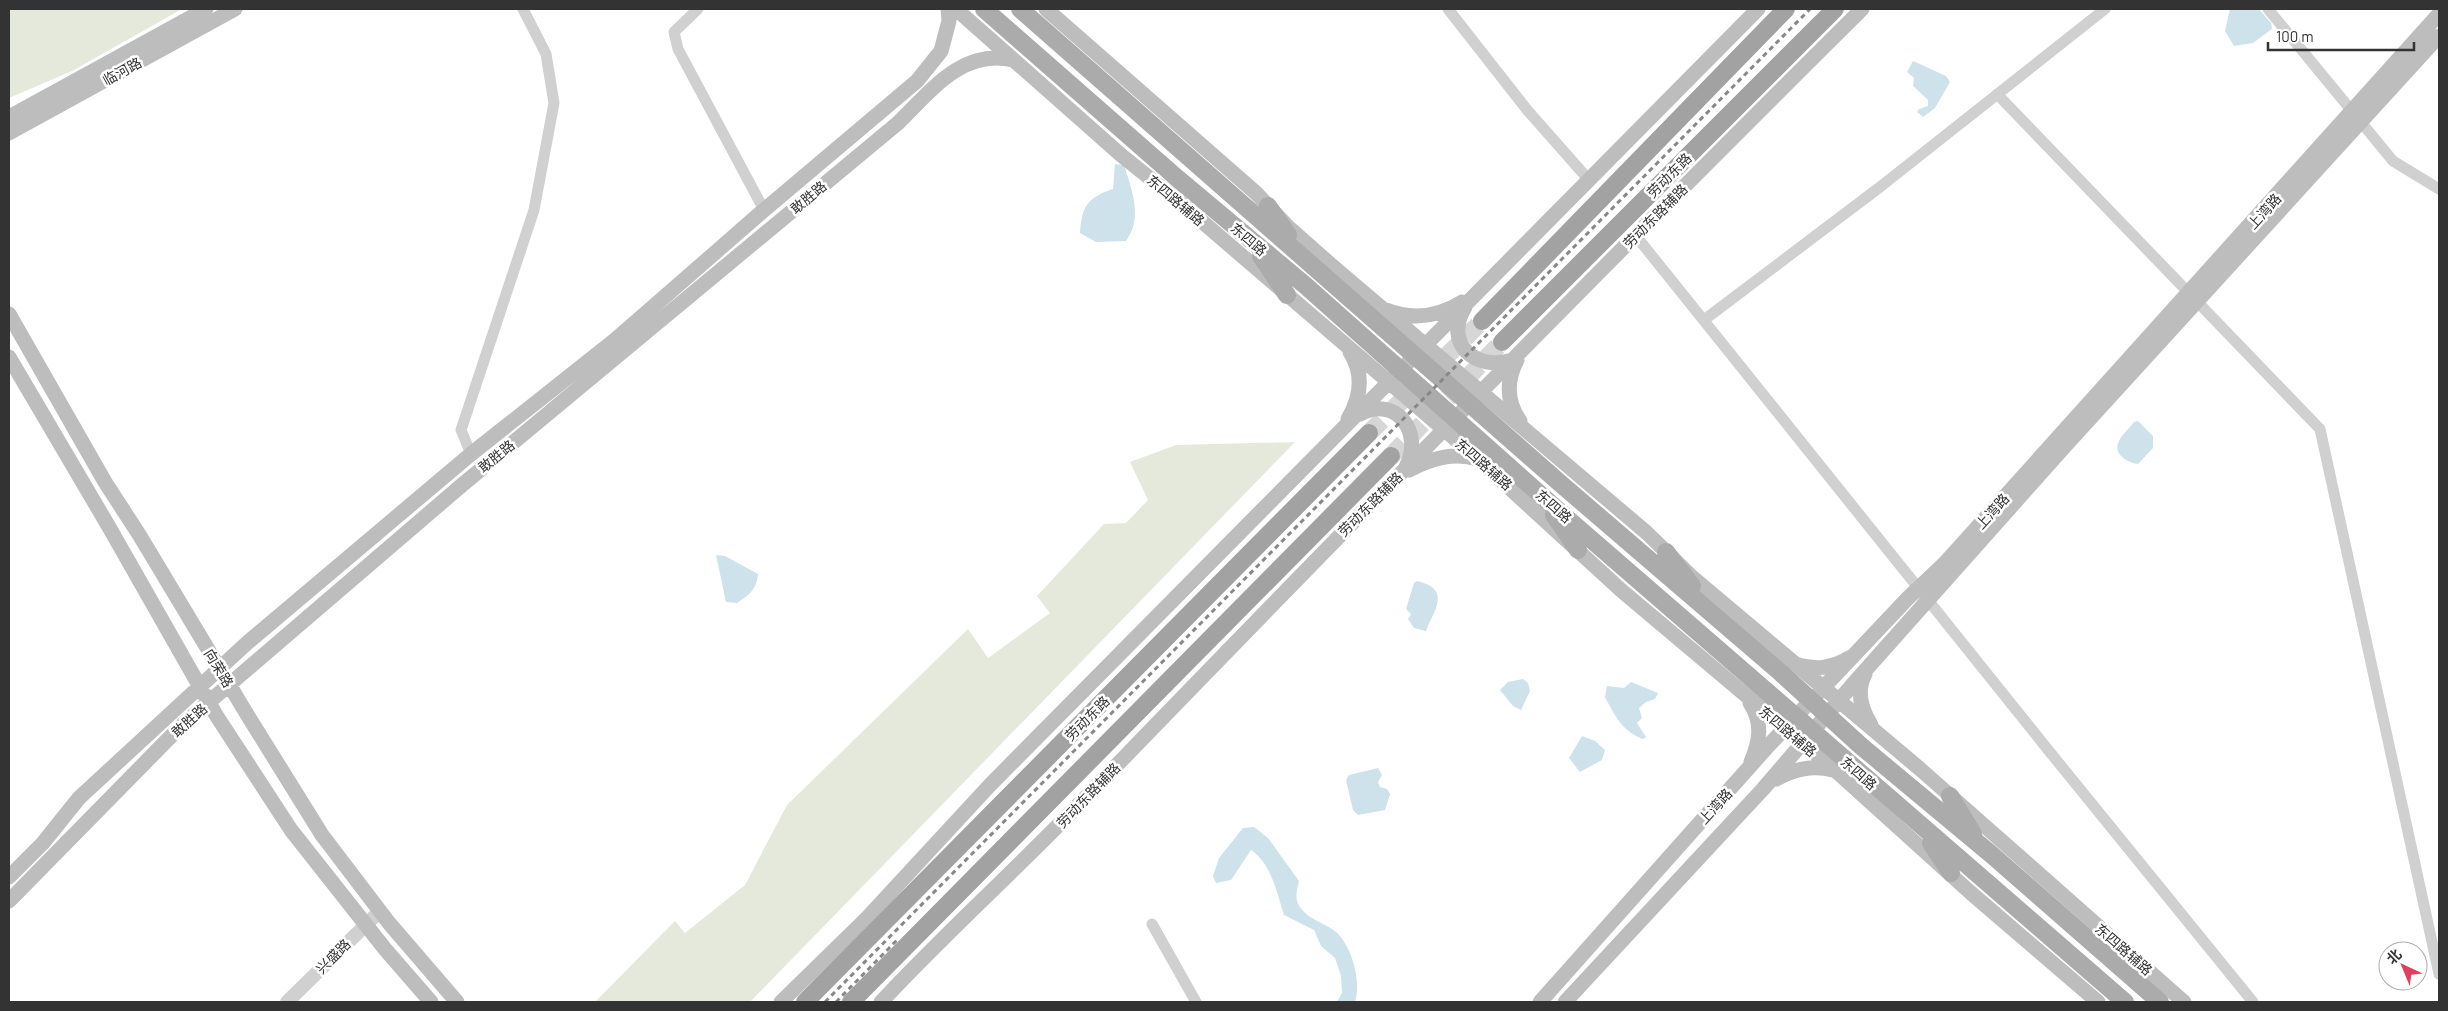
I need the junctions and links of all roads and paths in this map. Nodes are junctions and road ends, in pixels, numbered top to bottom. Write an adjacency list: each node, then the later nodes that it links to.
1 (206, 9): 21 (main road, 临河路)
2 (235, 9): 23 (main road, 临河路)
3 (523, 9): 53 (street)
4 (698, 9): 27 (street)
5 (948, 9): 27 (main road, 敢胜路)
6 (956, 9): 19 (main road, 东四路辅路)
7 (984, 9): 29 (main road, 东四路)
8 (1020, 9): 30 (main road, 东四路)
9 (1046, 9): 26 (main road)
10 (1448, 9): 24 (street)
11 (1758, 9): 24 (main road)
12 (1786, 9): 37 (highway)
13 (1835, 9): 40 (highway, 劳动东路)
14 (1862, 9): 28 (main road, 劳动东路辅路)
15 (2105, 9): 20 (street)
16 (2268, 9): 22 (street)
17 (2439, 14): 22 (main road, 上湾路)
18 (2439, 36): 22 (main road, 上湾路)
19 (1013, 60): 32 (main road, 东四路辅路); 69 (main road, 敢胜路)
20 (1997, 94): 33 (street); 38 (street)
21 (9, 117)
22 (2357, 117): 25 (street); 33 (main road, 上湾路)
23 (9, 133)
24 (1589, 180): 31 (main road)
25 (2439, 189)
26 (1268, 206): 30 (main road); 36 (main road)
27 (764, 210): 53 (main road, 敢胜路)
28 (1636, 236): 38 (street); 42 (main road, 劳动东路辅路)
29 (1249, 239): 32 (main road); 39 (main road, 东四路)
30 (1305, 258): 36 (main road, 东四路)
31 (1483, 287): 34 (main road); 36 (main road)
32 (1287, 295): 41 (main road, 东四路辅路)
33 (2193, 296): 61 (main road, 上湾路); 62 (main road, 上湾路); 92 (street)
34 (1467, 304): 43 (main road); 45 (main road)
35 (9, 314): 68 (main road, 向荣路)
36 (1380, 315): 39 (main road); 43 (main road, 东四路)
37 (1482, 320)
38 (1704, 320): 61 (street)
39 (1365, 338): 46 (main road, 东四路)
40 (1502, 342)
41 (1346, 346): 46 (main road, 东四路辅路); 51 (main road)
42 (1525, 348): 45 (main road, 劳动东路辅路); 50 (main road)
43 (1421, 350): 46 (main road); 47 (main road, 东四路)
44 (9, 357): 70 (main road, 向荣路)
45 (1513, 360): 47 (main road, 劳动东路辅路)
46 (1395, 377): 48 (main road); 49 (main road, 东四路)
47 (1476, 398): 49 (main road, 劳动东路辅路); 50 (main road, 东四路辅路); 63 (main road, 东四路)
48 (1356, 417): 51 (main road); 56 (main road)
49 (1450, 424): 55 (main road, 东四路辅路); 56 (main road, 劳动东路辅路); 57 (main road, 东四路)
50 (1528, 432): 60 (main road, 东四路辅路)
51 (1340, 433): 97 (main road)
52 (1369, 434): 98 (highway, 劳动东路)
53 (472, 454): 68 (main road, 敢胜路)
54 (1391, 456): 99 (highway)
55 (1480, 460): 56 (main road); 57 (main road); 59 (main road, 东四路辅路)
56 (1399, 475): 100 (main road, 劳动东路辅路)
57 (1520, 477): 58 (main road, 东四路)
58 (1540, 494): 59 (main road); 76 (main road, 东四路)
59 (1578, 550): 71 (main road, 东四路辅路)
60 (1666, 552): 63 (main road); 66 (main road, 东四路辅路)
61 (1918, 588): 62 (street); 65 (main road, 上湾路)
62 (1928, 601): 67 (main road, 上湾路); 108 (street)
63 (1711, 613): 64 (main road, 东四路)
64 (1748, 645): 66 (main road); 72 (main road, 东四路)
65 (1862, 648): 66 (main road); 72 (main road, 上湾路)
66 (1792, 663): 72 (main road, 东四路辅路)
67 (1868, 667): 73 (main road, 上湾路); 77 (main road)
68 (219, 668): 69 (main road, 向荣路); 70 (main road, 敢胜路)
69 (229, 685): 74 (main road, 敢胜路); 89 (main road, 向荣路)
70 (198, 687): 74 (main road, 向荣路); 87 (main road, 敢胜路)
71 (1742, 692): 76 (main road, 东四路辅路); 80 (main road)
72 (1818, 695): 73 (main road, 东四路辅路); 75 (main road, 东四路); 76 (main road, 上湾路)
73 (1838, 701): 75 (main road, 上湾路); 77 (main road, 东四路辅路)
74 (208, 703): 88 (main road, 敢胜路); 91 (main road, 向荣路)
75 (1827, 715): 78 (main road, 上湾路); 85 (main road, 东四路)
76 (1791, 723): 78 (main road, 东四路); 80 (main road, 上湾路)
77 (1880, 736): 83 (main road, 东四路辅路)
78 (1808, 738): 79 (main road, 东四路辅路); 81 (main road, 东四路); 82 (main road, 上湾路)
79 (1836, 771): 81 (main road); 82 (main road); 86 (main road, 东四路辅路)
80 (1745, 772): 102 (main road, 上湾路)
81 (1874, 786): 84 (main road, 东四路)
82 (1763, 789): 103 (main road, 上湾路)
83 (1950, 796): 85 (main road); 107 (main road, 东四路辅路)
84 (1918, 824): 86 (main road); 105 (main road, 东四路)
85 (1980, 845): 106 (main road, 东四路)
86 (1951, 873): 104 (main road, 东四路辅路)
87 (9, 877)
88 (9, 901)
89 (382, 914): 91 (street, 兴盛路); 96 (main road, 向荣路)
90 (1152, 924): 101 (street)
91 (368, 927): 93 (street, 兴盛路); 94 (street, 兴盛路); 95 (main road, 向荣路)
92 (2439, 974)
93 (287, 1002)
94 (298, 1002)
95 (431, 1002)
96 (457, 1002)
97 (781, 1002)
98 (805, 1002)
99 (851, 1002)
100 (880, 1002)
101 (1196, 1002)
102 (1540, 1002)
103 (1566, 1002)
104 (2098, 1002)
105 (2125, 1002)
106 (2160, 1002)
107 (2184, 1002)
108 (2253, 1002)

